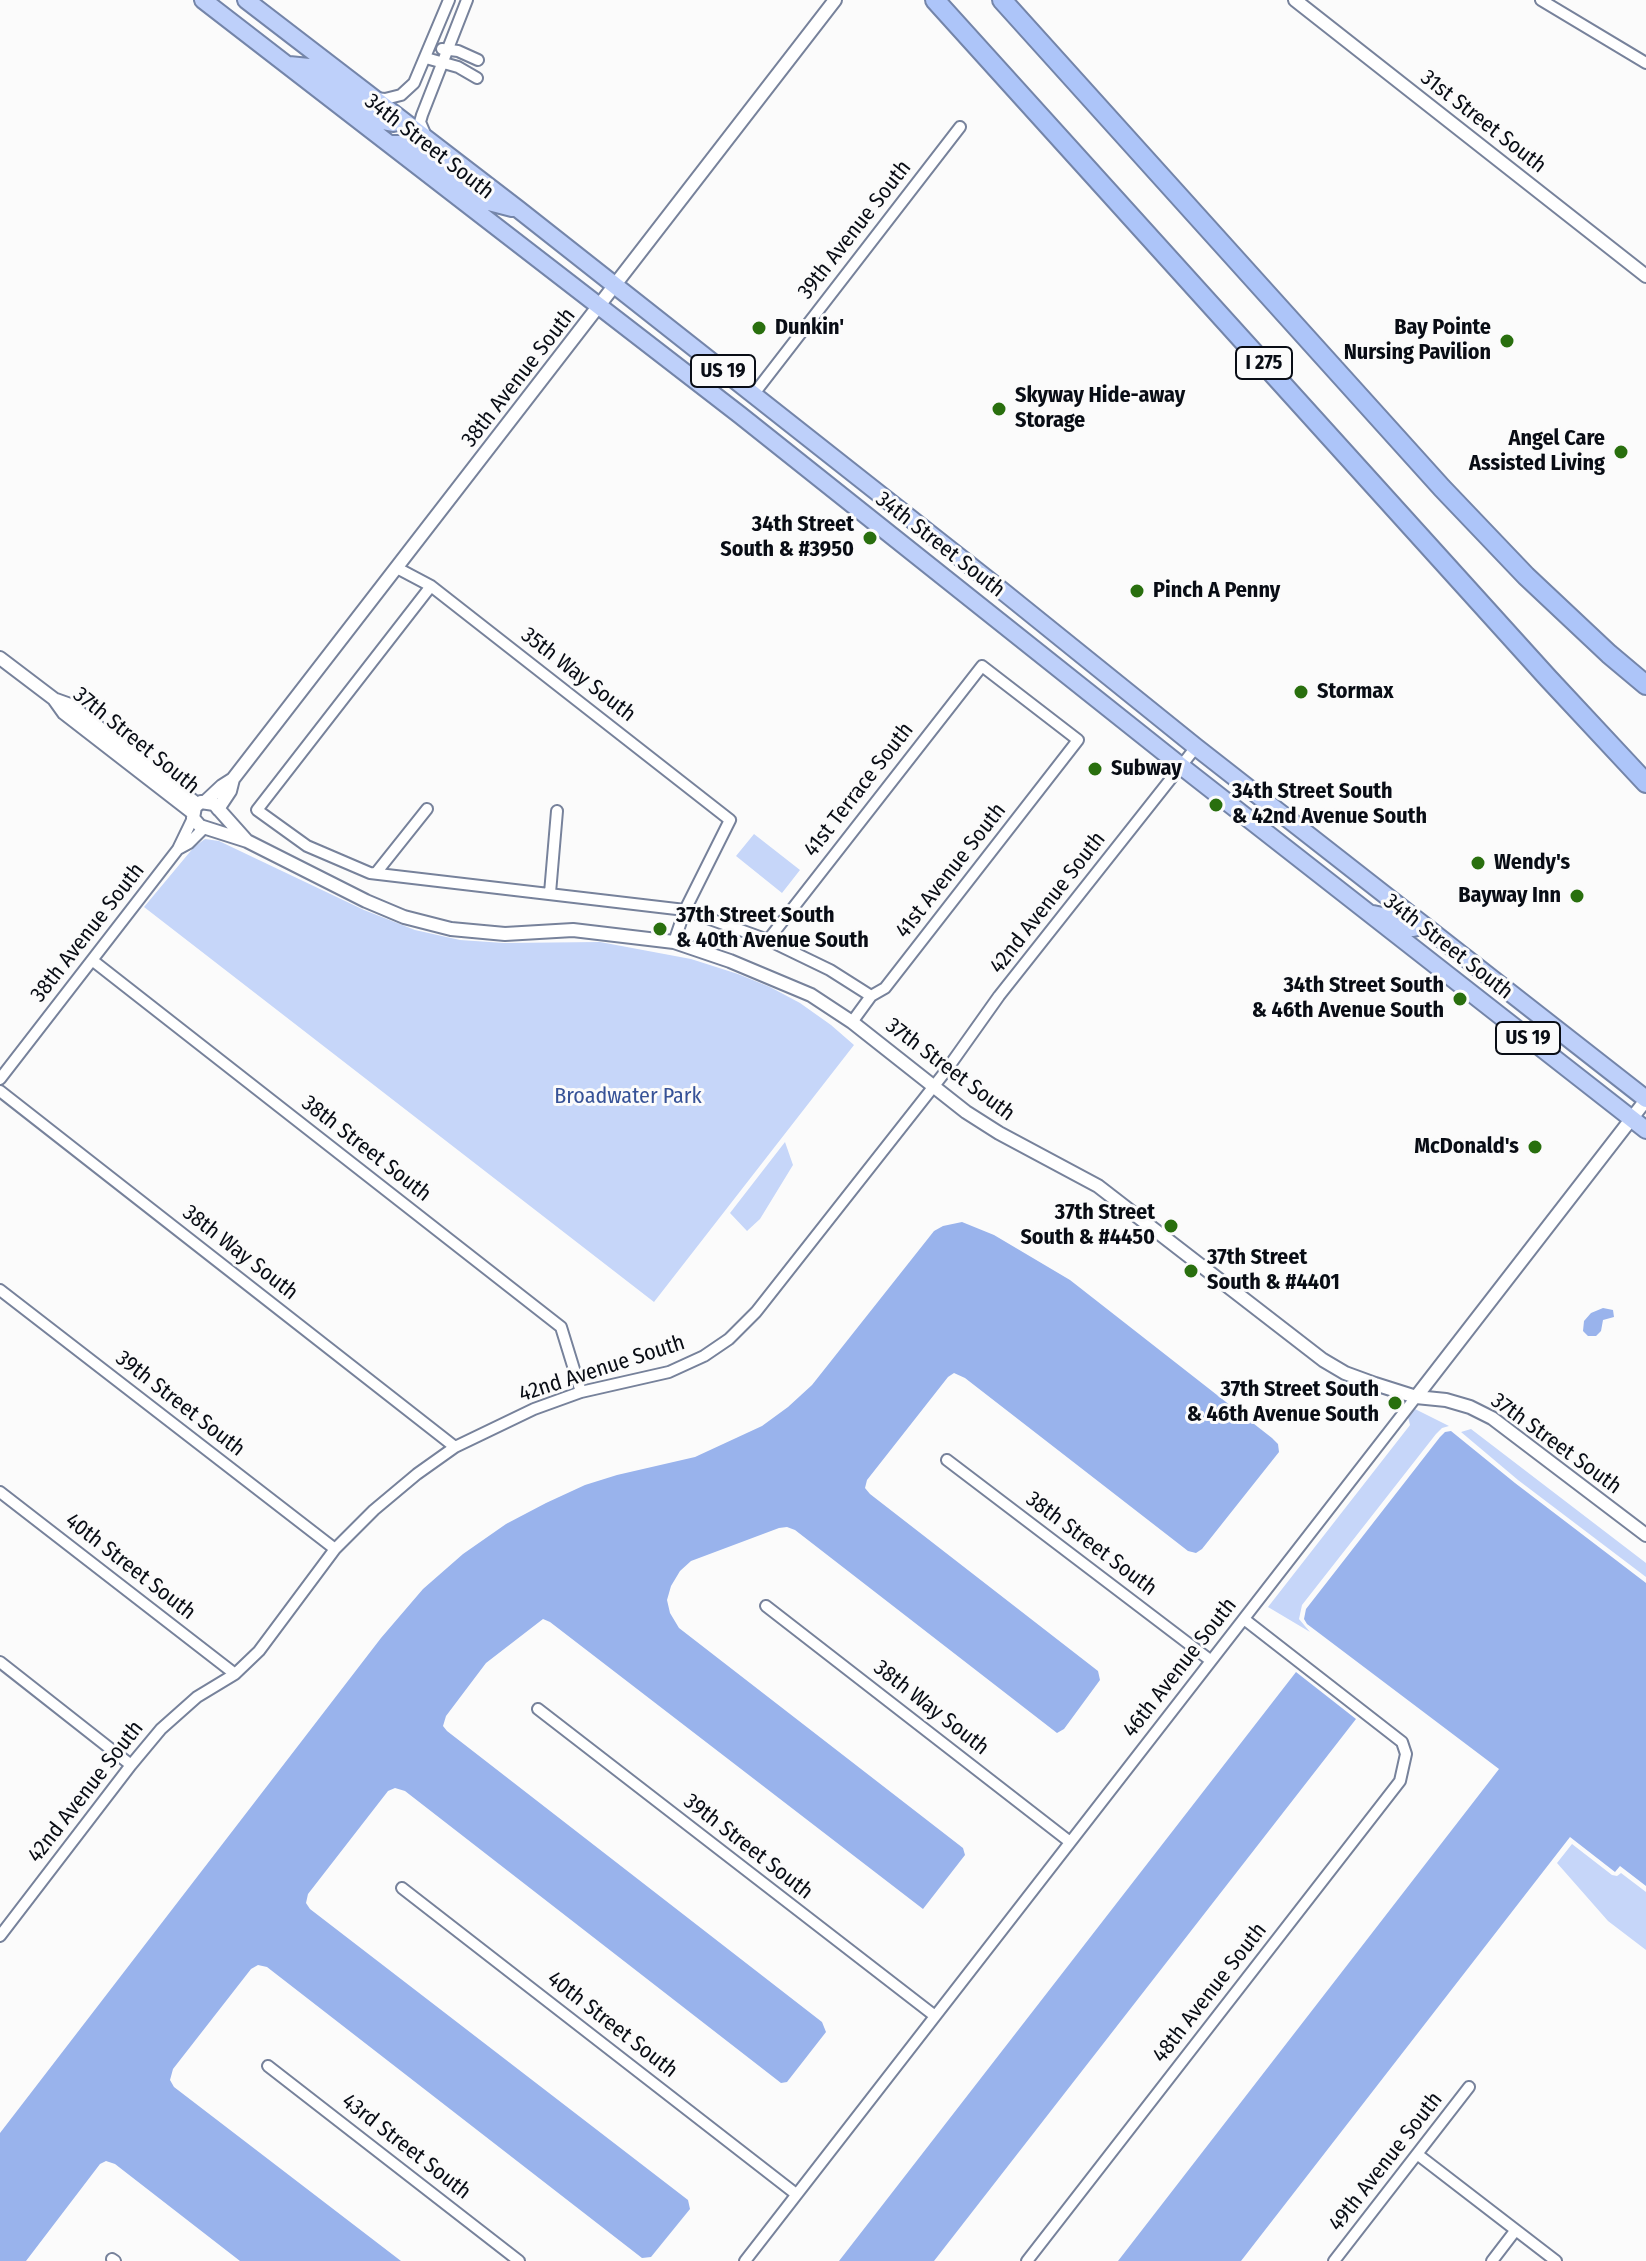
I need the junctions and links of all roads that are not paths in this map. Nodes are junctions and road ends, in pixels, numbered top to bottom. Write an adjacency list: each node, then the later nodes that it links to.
1 (203, 0): 16 (highway, 34th Street South / US 19)
2 (246, 0): 18 (highway, 34th Street South / US 19)
3 (449, 0): 10 (street)
4 (467, 0): 11 (street)
5 (835, 0): 25 (street, 38th Avenue South)
6 (935, 0): 36 (highway, I 275)
7 (1002, 0): 35 (highway, I 275)
8 (1295, 0): 24 (street, 31st Street South)
9 (1541, 0): 15 (street)
10 (431, 46): 11 (street); 12 (street)
11 (447, 50): 13 (street); 14 (street)
12 (426, 58): 14 (street); 18 (street)
13 (478, 60)
14 (442, 62): 17 (street); 21 (street)
15 (1646, 63)
16 (289, 65): 19 (highway); 22 (highway, 34th Street South / US 19)
17 (477, 78)
18 (374, 98): 19 (highway, 34th Street South / US 19)
19 (403, 121): 21 (highway, 34th Street South / US 19)
20 (960, 127): 27 (street, 39th Avenue South)
21 (429, 140): 23 (highway, 34th Street South / US 19)
22 (390, 144): 23 (highway); 26 (highway, 34th Street South / US 19)
23 (518, 209): 25 (highway, 34th Street South / US 19)
24 (1646, 276)
25 (615, 287): 26 (street, 38th Avenue South); 27 (highway, 34th Street South / US 19)
26 (599, 307): 28 (highway, 34th Street South / US 19); 32 (street, 38th Avenue South)
27 (753, 395): 29 (highway, 34th Street South / US 19)
28 (799, 461): 29 (highway); 30 (highway, 34th Street South / US 19)
29 (880, 495): 31 (highway, 34th Street South / US 19)
30 (866, 515): 31 (highway); 39 (highway, 34th Street South / US 19)
31 (954, 553): 38 (highway, 34th Street South / US 19)
32 (397, 568): 33 (street, 35th Way South); 40 (street, 38th Avenue South)
33 (431, 586): 50 (street); 52 (street, 35th Way South)
34 (0, 658): 43 (street, 37th Street South)
35 (1646, 685)
36 (1593, 726): 41 (highway, I 275); 42 (highway)
37 (1078, 740): 55 (street, 41st Terrace South); 60 (street, 41st Avenue South)
38 (1196, 747): 39 (street, 42nd Avenue South); 54 (highway, 34th Street South / US 19)
39 (1181, 766): 53 (highway, 34th Street South / US 19); 63 (street, 42nd Avenue South)
40 (233, 779): 43 (street, 38th Avenue South); 45 (street, 38th Avenue South)
41 (1646, 783)
42 (1646, 795)
43 (197, 809): 45 (street); 47 (street); 49 (street, 38th Avenue South)
44 (427, 809): 50 (street)
45 (218, 810): 47 (street); 48 (street, 37th Street South)
46 (557, 811): 51 (street)
47 (206, 828): 48 (street, 37th Street South); 49 (street, 38th Avenue South)
48 (247, 841): 56 (street, 37th Street South)
49 (178, 849): 59 (street, 38th Avenue South)
50 (376, 873): 51 (street)
51 (550, 893): 52 (street)
52 (685, 910): 55 (street); 56 (street)
53 (1370, 914): 54 (highway); 57 (highway, 34th Street South / US 19)
54 (1423, 925): 58 (highway, 34th Street South / US 19)
55 (768, 940): 60 (street)
56 (674, 942): 61 (street, 37th Street South)
57 (1410, 945): 58 (highway); 66 (highway, 34th Street South / US 19)
58 (1466, 958): 65 (highway, 34th Street South / US 19)
59 (92, 960): 62 (street, 38th Avenue South); 69 (street, 38th Street South)
60 (871, 996): 61 (street, 41st Avenue South)
61 (852, 1022): 63 (street, 37th Street South)
62 (0, 1079)
63 (933, 1086): 69 (street, 42nd Avenue South); 70 (street, 37th Street South)
64 (0, 1091): 71 (street, 38th Way South)
65 (1646, 1100): 66 (street, 46th Avenue South)
66 (1631, 1119): 67 (highway, 34th Street South / US 19); 70 (street, 46th Avenue South)
67 (1646, 1130)
68 (0, 1290): 75 (street, 39th Street South)
69 (581, 1392): 71 (street, 42nd Avenue South)
70 (1416, 1397): 74 (street, 37th Street South); 77 (street, 46th Avenue South)
71 (455, 1447): 75 (street, 42nd Avenue South)
72 (947, 1460): 78 (street, 38th Street South)
73 (0, 1492): 80 (street, 40th Street South)
74 (1646, 1535)
75 (335, 1549): 80 (street, 42nd Avenue South)
76 (766, 1606): 83 (street, 38th Way South)
77 (1244, 1619): 78 (street, 46th Avenue South); 94 (street, 48th Avenue South)
78 (1210, 1660): 83 (street, 46th Avenue South)
79 (0, 1662): 82 (street)
80 (235, 1674): 82 (street, 42nd Avenue South)
81 (538, 1709): 86 (street, 39th Street South)
82 (131, 1765): 85 (street, 42nd Avenue South)
83 (1070, 1842): 86 (street, 46th Avenue South)
84 (402, 1888): 90 (street, 40th Street South)
85 (2, 1929)
86 (935, 2016): 90 (street, 46th Avenue South)
87 (268, 2066): 92 (street, 43rd Street South)
88 (1469, 2087): 89 (street, 49th Avenue South)
89 (1417, 2154): 91 (street); 95 (street, 49th Avenue South)
90 (796, 2194): 93 (street, 46th Avenue South)
91 (1515, 2231): 96 (street); 97 (street)
92 (519, 2261)
93 (745, 2261)
94 (1027, 2261)
95 (1334, 2261)
96 (1492, 2261)
97 (1556, 2261)

